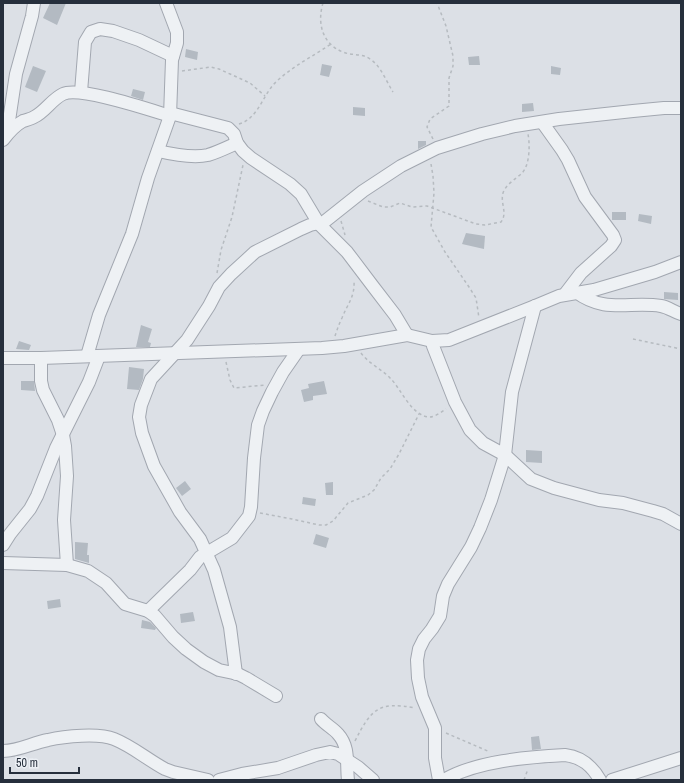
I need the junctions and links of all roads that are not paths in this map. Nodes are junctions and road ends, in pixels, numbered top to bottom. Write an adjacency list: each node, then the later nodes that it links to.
1 (34, 3): 8 (street)
2 (166, 3): 3 (street)
3 (173, 56): 4 (street); 6 (street)
4 (81, 92): 6 (street); 8 (street)
5 (681, 108): 7 (street)
6 (170, 115): 9 (street); 10 (street)
7 (542, 122): 11 (street); 13 (street)
8 (5, 137)
9 (237, 143): 10 (street); 11 (street)
10 (158, 151): 20 (street)
11 (319, 224): 16 (street); 19 (street)
12 (681, 262): 13 (street)
13 (570, 293): 14 (street); 15 (street)
14 (535, 306): 17 (street); 25 (street)
15 (681, 314)
16 (407, 335): 17 (street); 18 (street)
17 (432, 342): 25 (street)
18 (300, 349): 19 (street); 28 (street)
19 (176, 353): 21 (street); 28 (street)
20 (87, 356): 21 (street); 23 (street)
21 (100, 356): 24 (street)
22 (3, 358): 23 (street)
23 (40, 358): 24 (street)
24 (63, 435): 27 (street); 30 (street)
25 (505, 455): 26 (street); 43 (street)
26 (681, 524)
27 (3, 545)
28 (207, 552): 31 (street); 32 (street)
29 (3, 563): 30 (street)
30 (67, 565): 31 (street)
31 (148, 611): 32 (street)
32 (236, 674): 33 (street)
33 (276, 696)
34 (321, 719): 37 (street)
35 (3, 751): 38 (street)
36 (681, 758): 46 (street)
37 (348, 759): 40 (street); 41 (street); 42 (street)
38 (208, 780)
39 (219, 780): 40 (street)
40 (223, 780)
41 (348, 780)
42 (373, 780)
43 (439, 780)
44 (444, 780): 45 (street)
45 (600, 780)
46 (612, 780)

